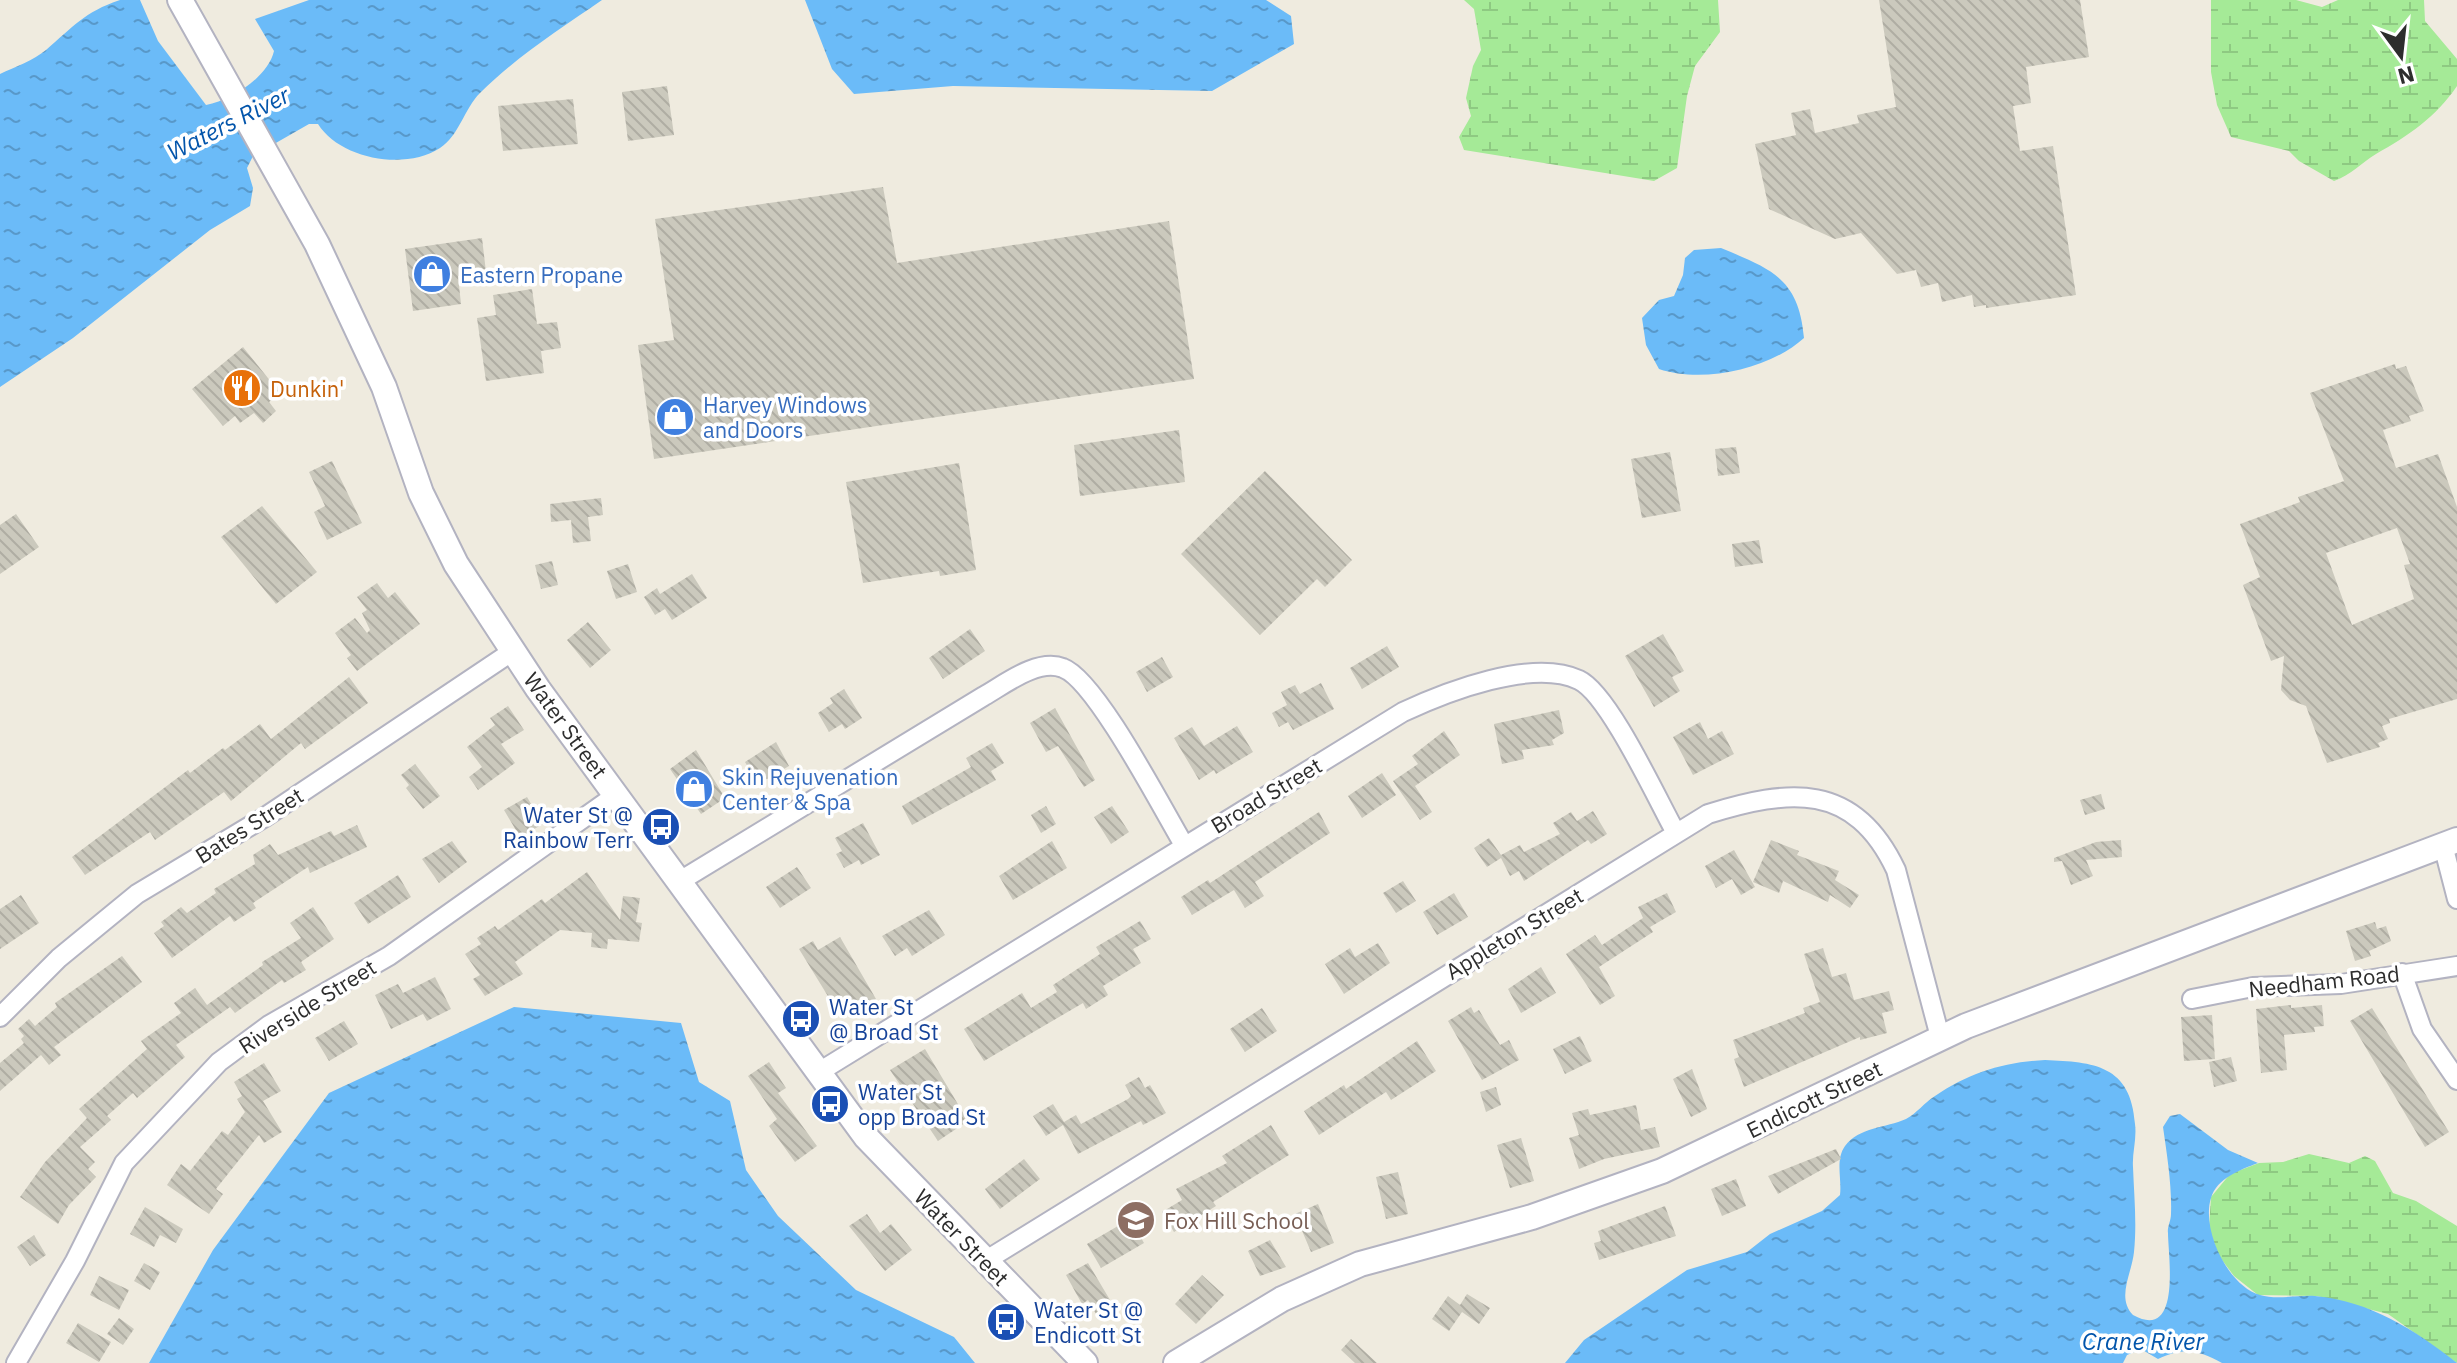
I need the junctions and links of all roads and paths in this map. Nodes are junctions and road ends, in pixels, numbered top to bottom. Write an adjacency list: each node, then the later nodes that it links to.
1 (180, 0): 2 (main road, Water Street)
2 (513, 651): 3 (main road, Water Street); 12 (street, Bates Street)
3 (616, 795): 7 (main road, Water Street); 17 (street, Riverside Street)
4 (1676, 833): 6 (street, Broad Street); 13 (street, Appleton Street); 16 (street, Appleton Street)
5 (2450, 842): 8 (street); 13 (main road, Endicott Street)
6 (1184, 845): 7 (street); 14 (street, Broad Street)
7 (680, 881): 14 (main road, Water Street)
8 (2457, 899)
9 (2457, 963): 10 (street, Needham Road)
10 (2402, 973): 11 (street, Needham Road); 15 (street)
11 (2192, 999)
12 (0, 1017)
13 (1940, 1037): 19 (main road, Endicott Street)
14 (819, 1072): 16 (main road, Water Street)
15 (2457, 1080)
16 (985, 1261): 18 (main road, Water Street)
17 (16, 1363)
18 (1085, 1363)
19 (1176, 1363)

